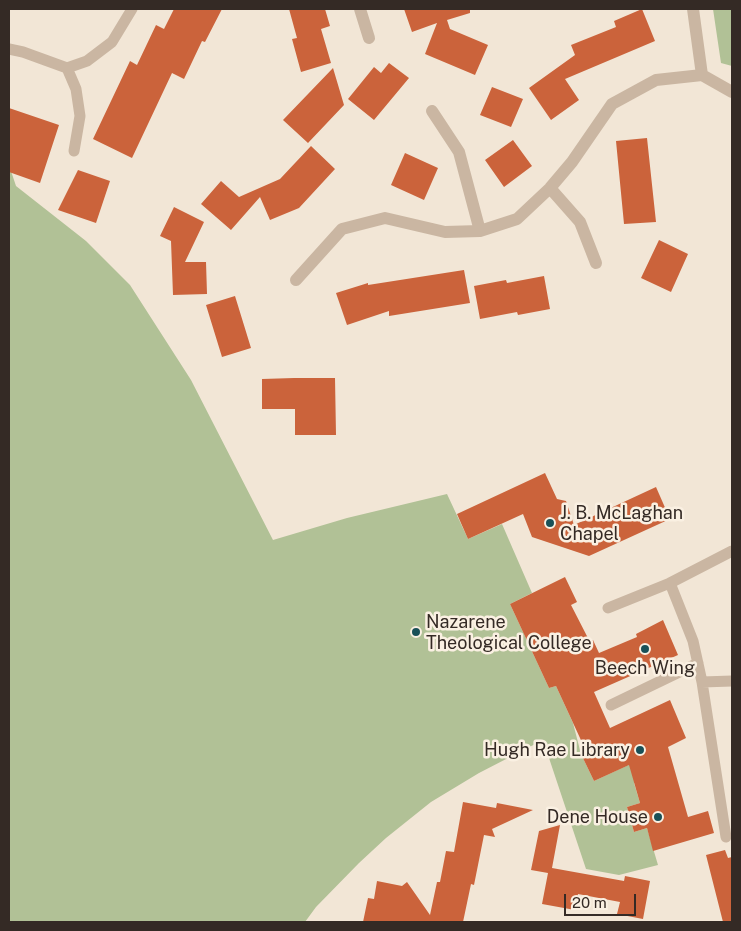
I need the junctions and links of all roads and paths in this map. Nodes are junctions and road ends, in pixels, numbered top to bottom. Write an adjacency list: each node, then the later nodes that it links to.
1 (132, 9): 6 (lane)
2 (360, 9): 4 (street)
3 (693, 9): 7 (street)
4 (369, 38)
5 (9, 49): 6 (lane)
6 (67, 68): 10 (lane)
7 (702, 74): 8 (street); 11 (street)
8 (732, 92)
9 (432, 111): 12 (street)
10 (74, 151)
11 (550, 188): 12 (street); 13 (street)
12 (480, 231): 14 (street)
13 (596, 263)
14 (296, 280)
15 (732, 551): 16 (lane)
16 (670, 583): 17 (lane); 18 (lane)
17 (608, 608)
18 (698, 664): 20 (lane); 21 (lane)
19 (732, 681): 20 (lane)
20 (702, 682): 22 (lane)
21 (611, 705)
22 (726, 837)

